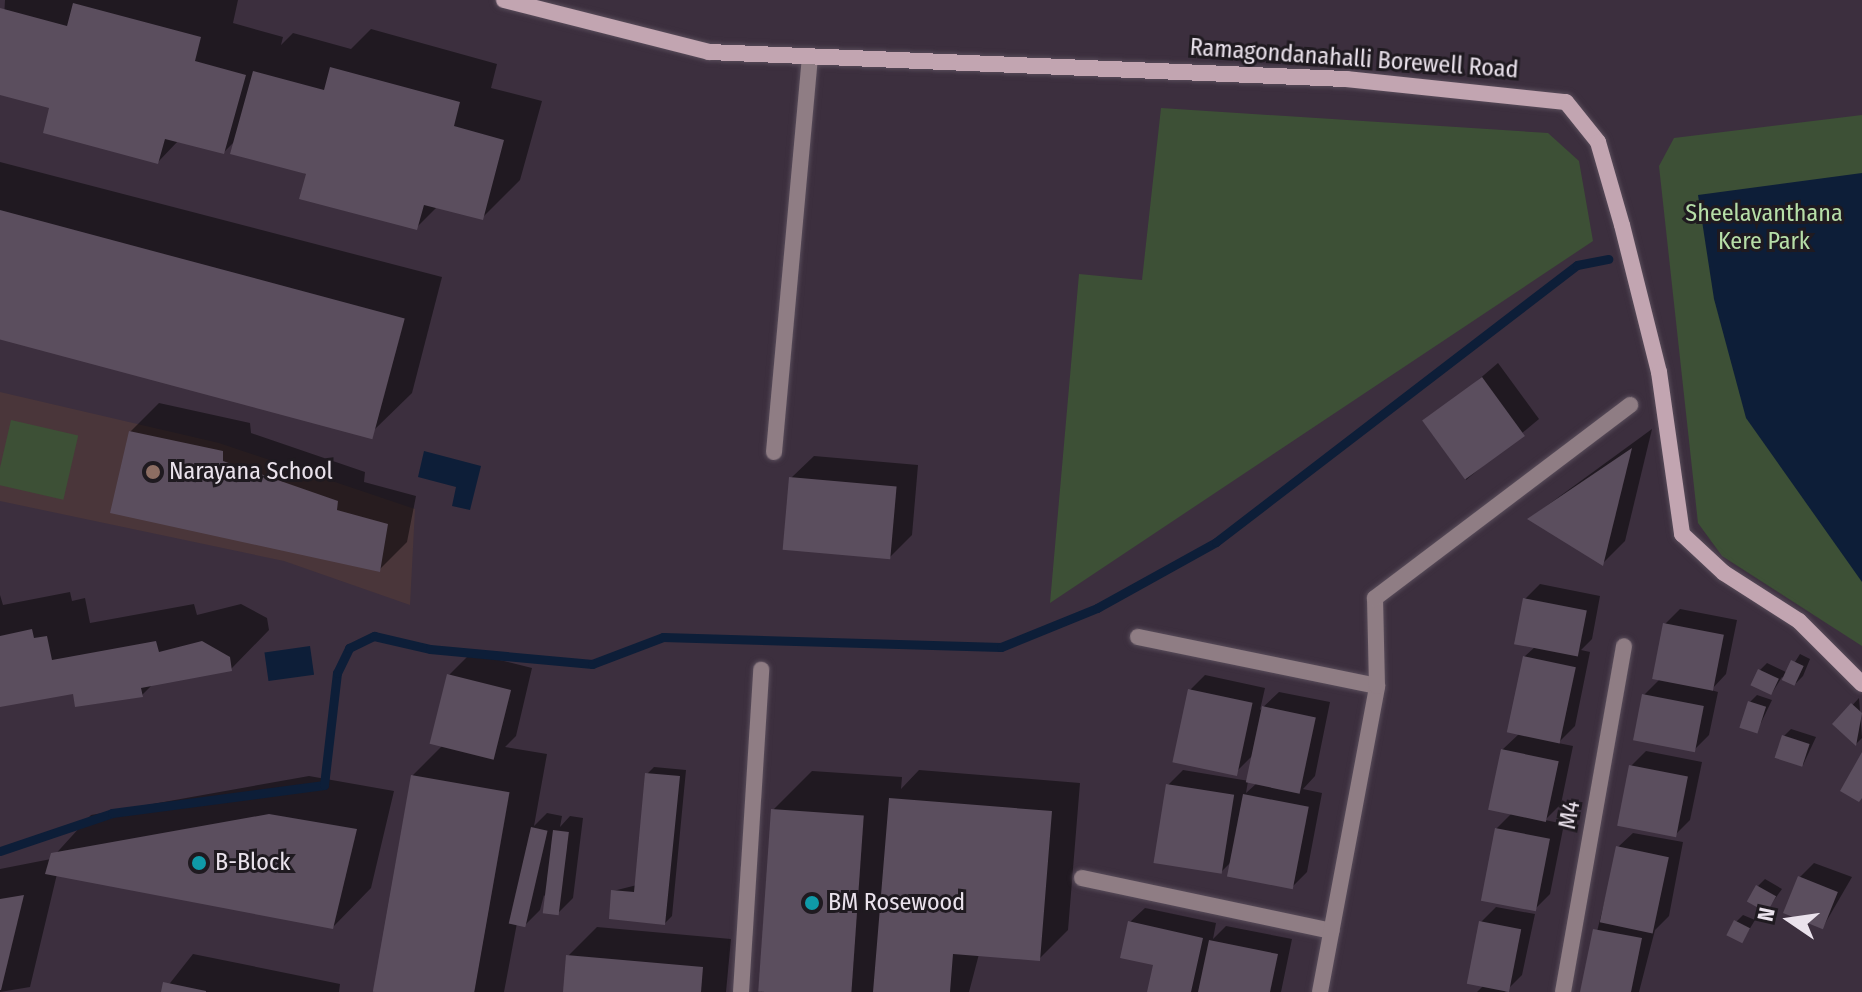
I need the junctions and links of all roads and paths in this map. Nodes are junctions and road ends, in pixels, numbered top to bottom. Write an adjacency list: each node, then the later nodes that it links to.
1 (504, 0): 2 (street, Ramagondanahalli Borewell Road)
2 (810, 58): 4 (street); 8 (street, Ramagondanahalli Borewell Road)
3 (1630, 405): 9 (street)
4 (774, 452)
5 (1138, 637): 9 (street)
6 (1624, 646): 14 (street, M4)
7 (761, 670): 12 (street)
8 (1862, 684)
9 (1377, 686): 11 (street)
10 (1082, 878): 11 (street)
11 (1331, 931): 13 (street)
12 (741, 992)
13 (1320, 992)
14 (1563, 992)

